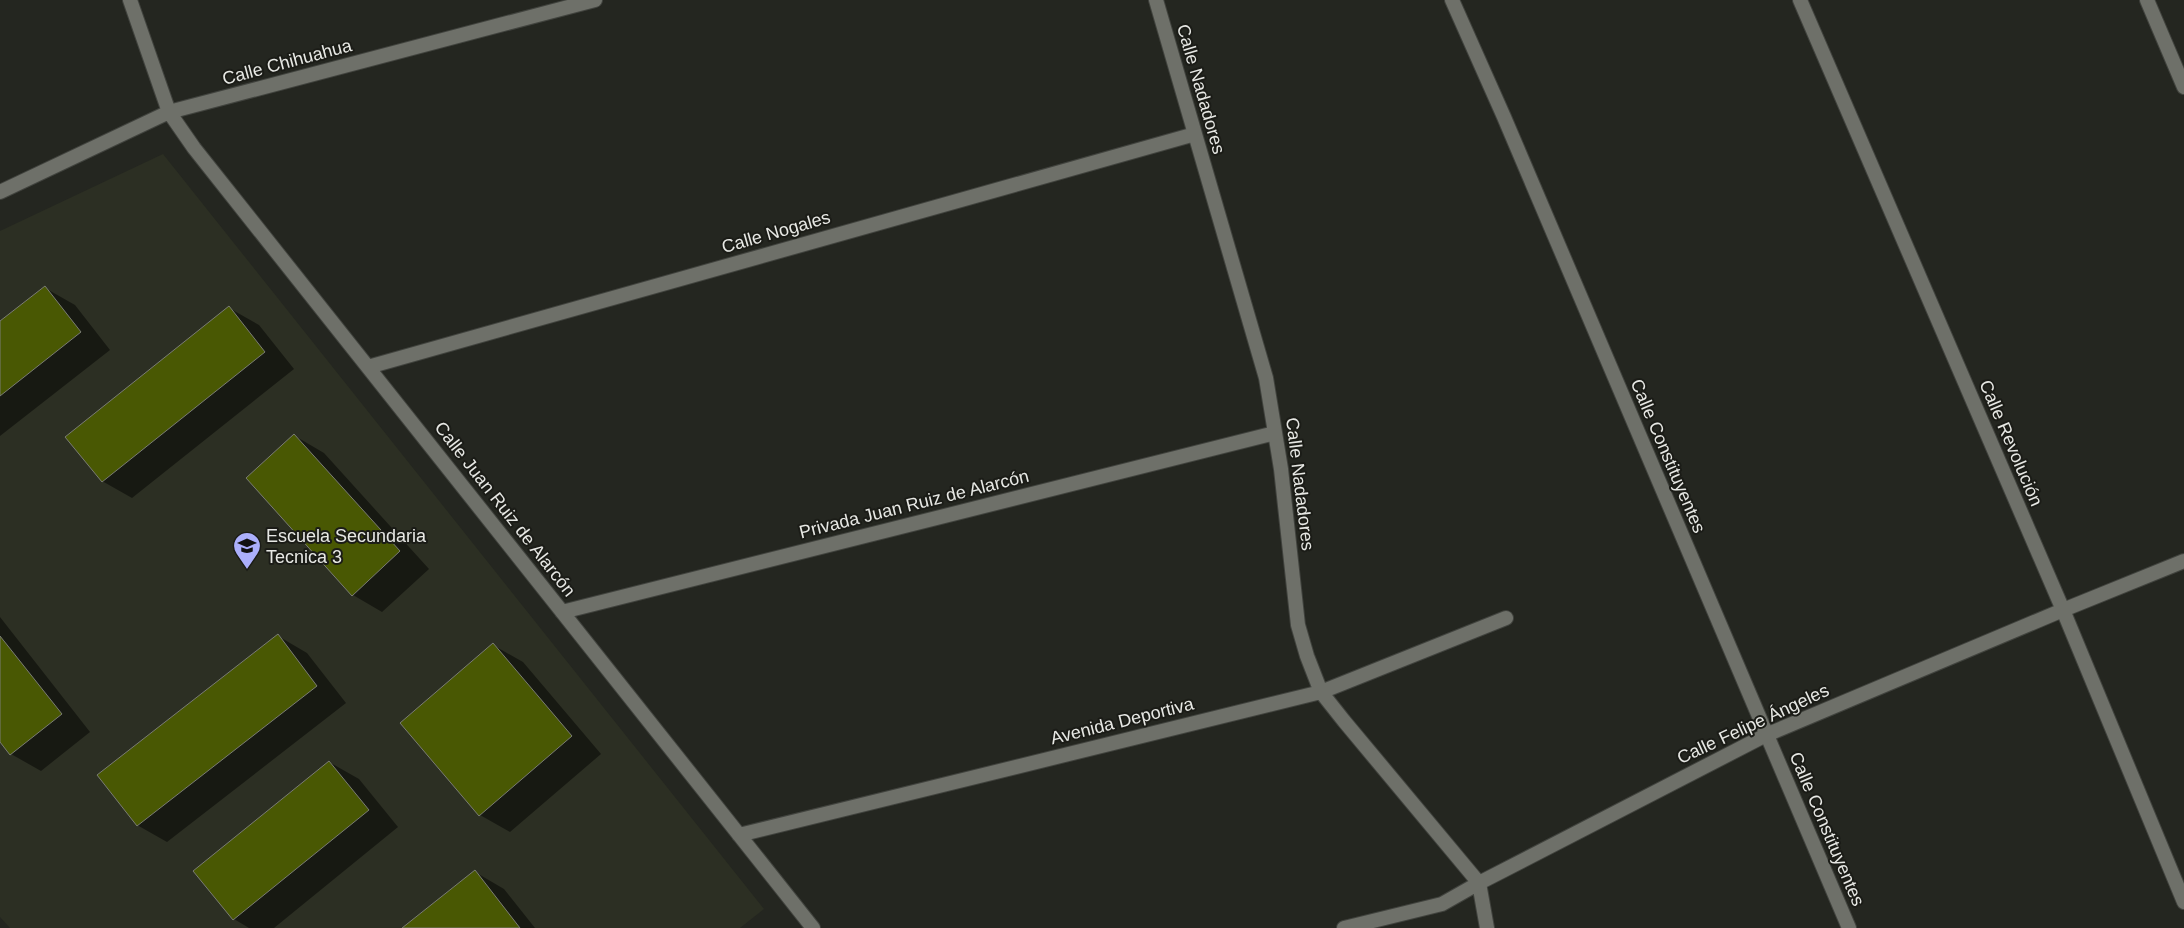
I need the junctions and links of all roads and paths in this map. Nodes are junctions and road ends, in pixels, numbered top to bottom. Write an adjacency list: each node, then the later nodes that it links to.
1 (130, 0): 8 (street, Calle Juan Ruiz de Alarcón)
2 (595, 0): 8 (street, Calle Chihuahua)
3 (1156, 0): 9 (street, Calle Nadadores)
4 (1452, 0): 18 (street, Calle Constituyentes)
5 (1800, 0): 14 (street, Calle Revolución)
6 (2147, 0): 7 (street)
7 (2184, 87)
8 (169, 112): 10 (street, Calle Chihuahua); 11 (street, Calle Juan Ruiz de Alarcón)
9 (1195, 134): 11 (street, Calle Nogales); 12 (street, Calle Nadadores)
10 (0, 192)
11 (368, 367): 15 (street, Calle Juan Ruiz de Alarcón)
12 (1275, 433): 15 (street, Privada Juan Ruiz de Alarcón); 17 (street, Calle Nadadores)
13 (2184, 562): 14 (street, Calle Felipe Ángeles)
14 (2062, 610): 18 (street, Calle Felipe Ángeles); 21 (street, Calle Revolución)
15 (562, 612): 19 (street, Calle Juan Ruiz de Alarcón)
16 (1506, 618): 17 (street, Avenida Deportiva)
17 (1321, 692): 19 (street, Avenida Deportiva); 20 (street, Calle Nadadores)
18 (1766, 735): 20 (street, Calle Felipe Ángeles); 25 (street, Calle Constituyentes)
19 (739, 835): 22 (street, Calle Juan Ruiz de Alarcón)
20 (1479, 883): 23 (street, Calle Felipe Ángeles); 24 (street, Calle Nadadores)
21 (2184, 902)
22 (813, 928)
23 (1344, 928)
24 (1487, 928)
25 (1849, 928)

